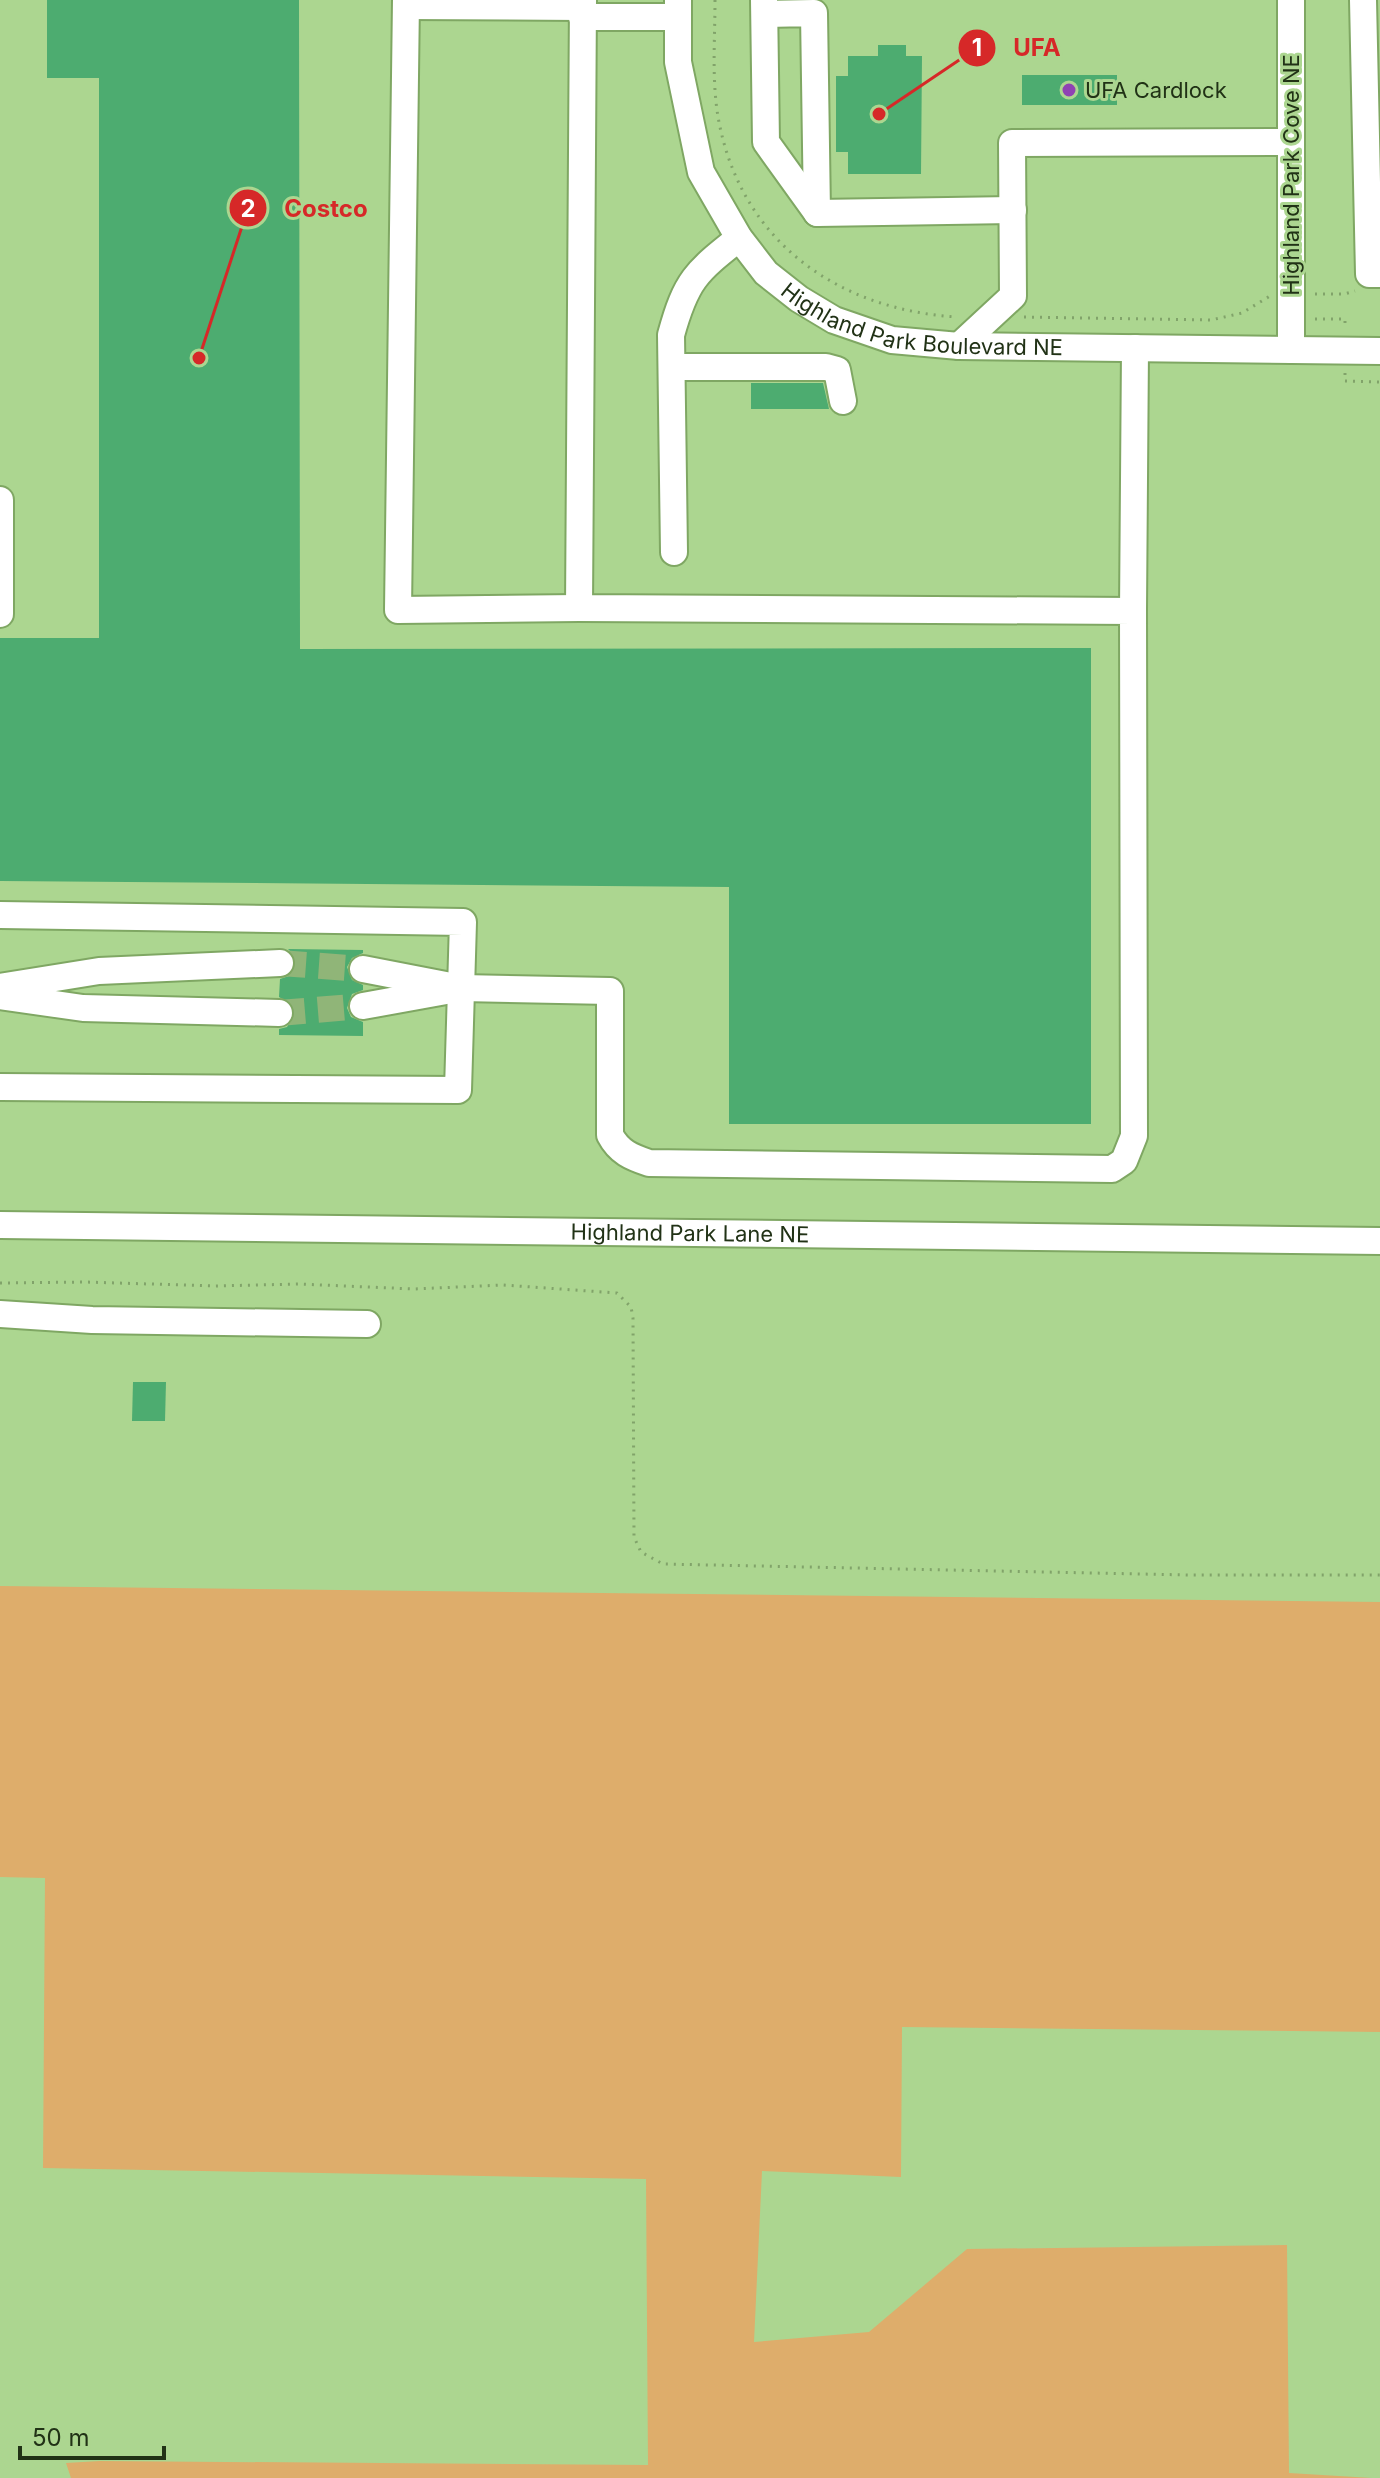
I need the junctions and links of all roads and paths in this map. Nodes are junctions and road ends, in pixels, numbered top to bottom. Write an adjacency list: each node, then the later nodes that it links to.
1 (1291, 0): 7 (street, Highland Park Cove NE)
2 (1363, 0): 8 (street)
3 (406, 3): 5 (street); 28 (street)
4 (764, 7): 10 (street); 10 (street)
5 (582, 8): 6 (street); 28 (street)
6 (678, 9): 11 (street, Highland Park Boulevard NE)
7 (1290, 142): 9 (street); 20 (street, Highland Park Cove NE)
8 (1374, 205): 12 (street)
9 (1013, 210): 10 (street); 18 (street)
10 (817, 213)
11 (739, 238): 18 (street, Highland Park Boulevard NE); 22 (street)
12 (1374, 274): 13 (path)
13 (1309, 294)
14 (1267, 296): 16 (path)
15 (1311, 315): 17 (path)
16 (1020, 317)
17 (1345, 340)
18 (959, 346): 19 (street, Highland Park Boulevard NE)
19 (1135, 348): 20 (street, Highland Park Boulevard NE); 29 (street)
20 (1291, 350): 21 (street, Highland Park Boulevard NE)
21 (1380, 351)
22 (672, 367): 25 (street); 27 (street)
23 (1345, 372): 24 (path)
24 (1380, 382)
25 (843, 401)
26 (0, 500): 30 (street)
27 (674, 552)
28 (579, 608): 29 (street)
29 (1133, 611): 35 (street)
30 (0, 614)
31 (0, 915): 35 (street)
32 (280, 963): 34 (street)
33 (363, 969): 35 (street)
34 (0, 987)
35 (461, 988): 37 (street); 39 (street)
36 (0, 996): 38 (street)
37 (363, 1006)
38 (279, 1013)
39 (0, 1087)
40 (0, 1225): 41 (street, Highland Park Lane NE)
41 (1380, 1241)
42 (0, 1283): 45 (path)
43 (0, 1314): 44 (street)
44 (367, 1324)
45 (1380, 1575)

